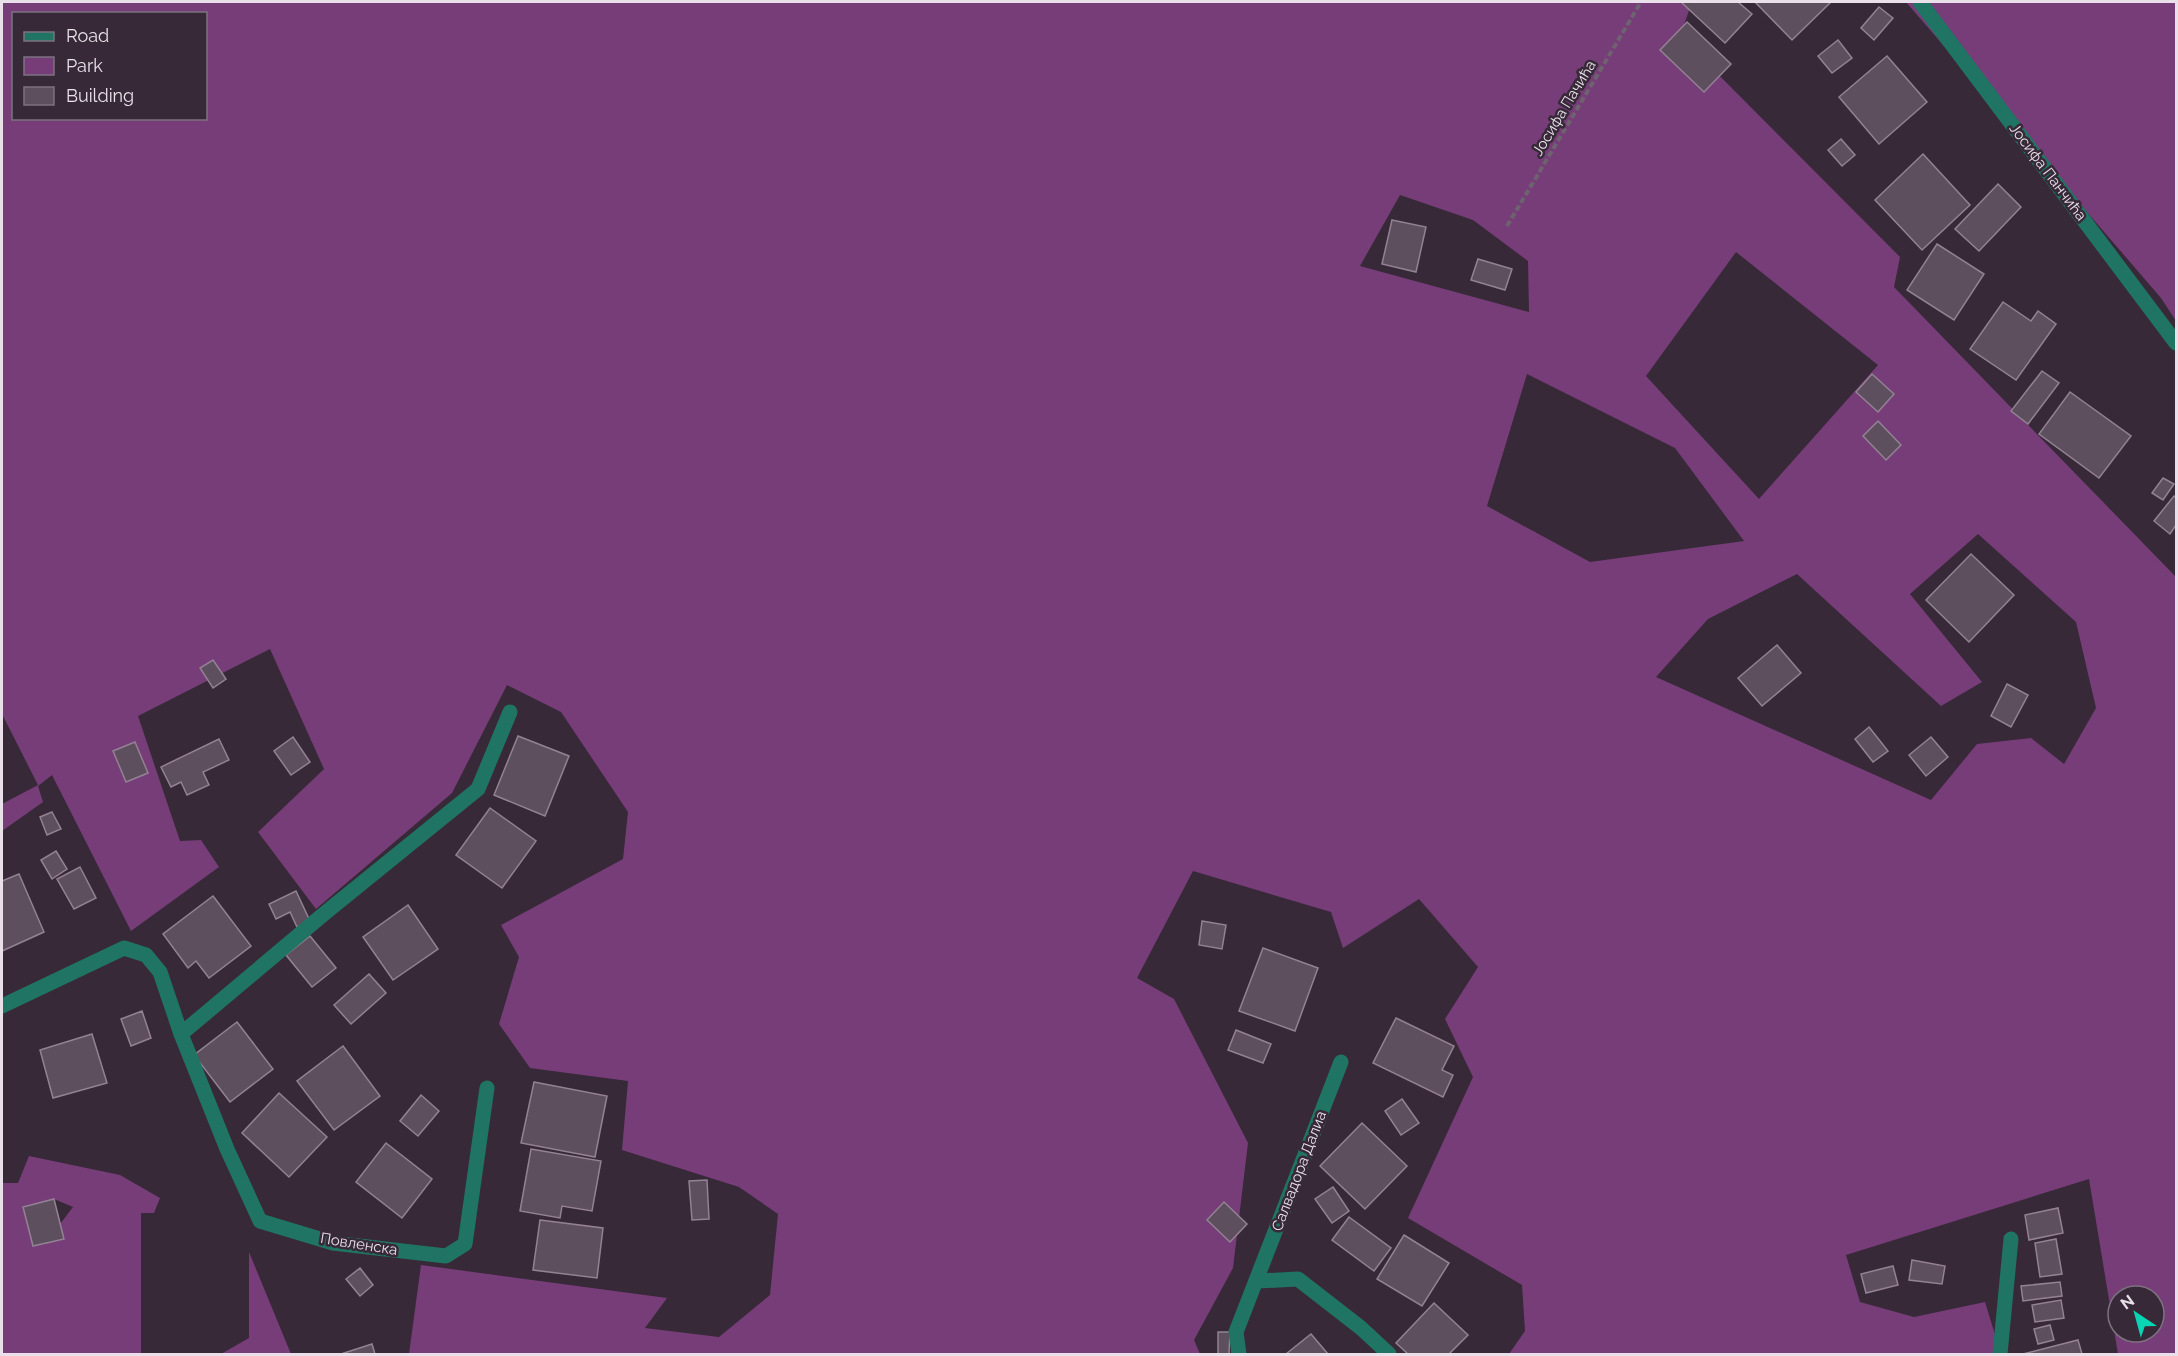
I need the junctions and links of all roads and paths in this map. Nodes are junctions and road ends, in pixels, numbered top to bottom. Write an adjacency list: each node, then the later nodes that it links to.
1 (1641, 2): 3 (path, Јосифа Пачића)
2 (1920, 2): 4 (street, Јосифа Панчића)
3 (1507, 226)
4 (2176, 343)
5 (510, 712): 7 (street)
6 (2, 1006): 7 (street, Повленска)
7 (182, 1034): 9 (street, Повленска)
8 (1341, 1062): 11 (street, Салвадора Далиа)
9 (487, 1088)
10 (2011, 1239): 14 (street)
11 (1257, 1281): 12 (street, Салвадора Далиа); 13 (street)
12 (1239, 1354)
13 (1389, 1354)
14 (2000, 1354)

